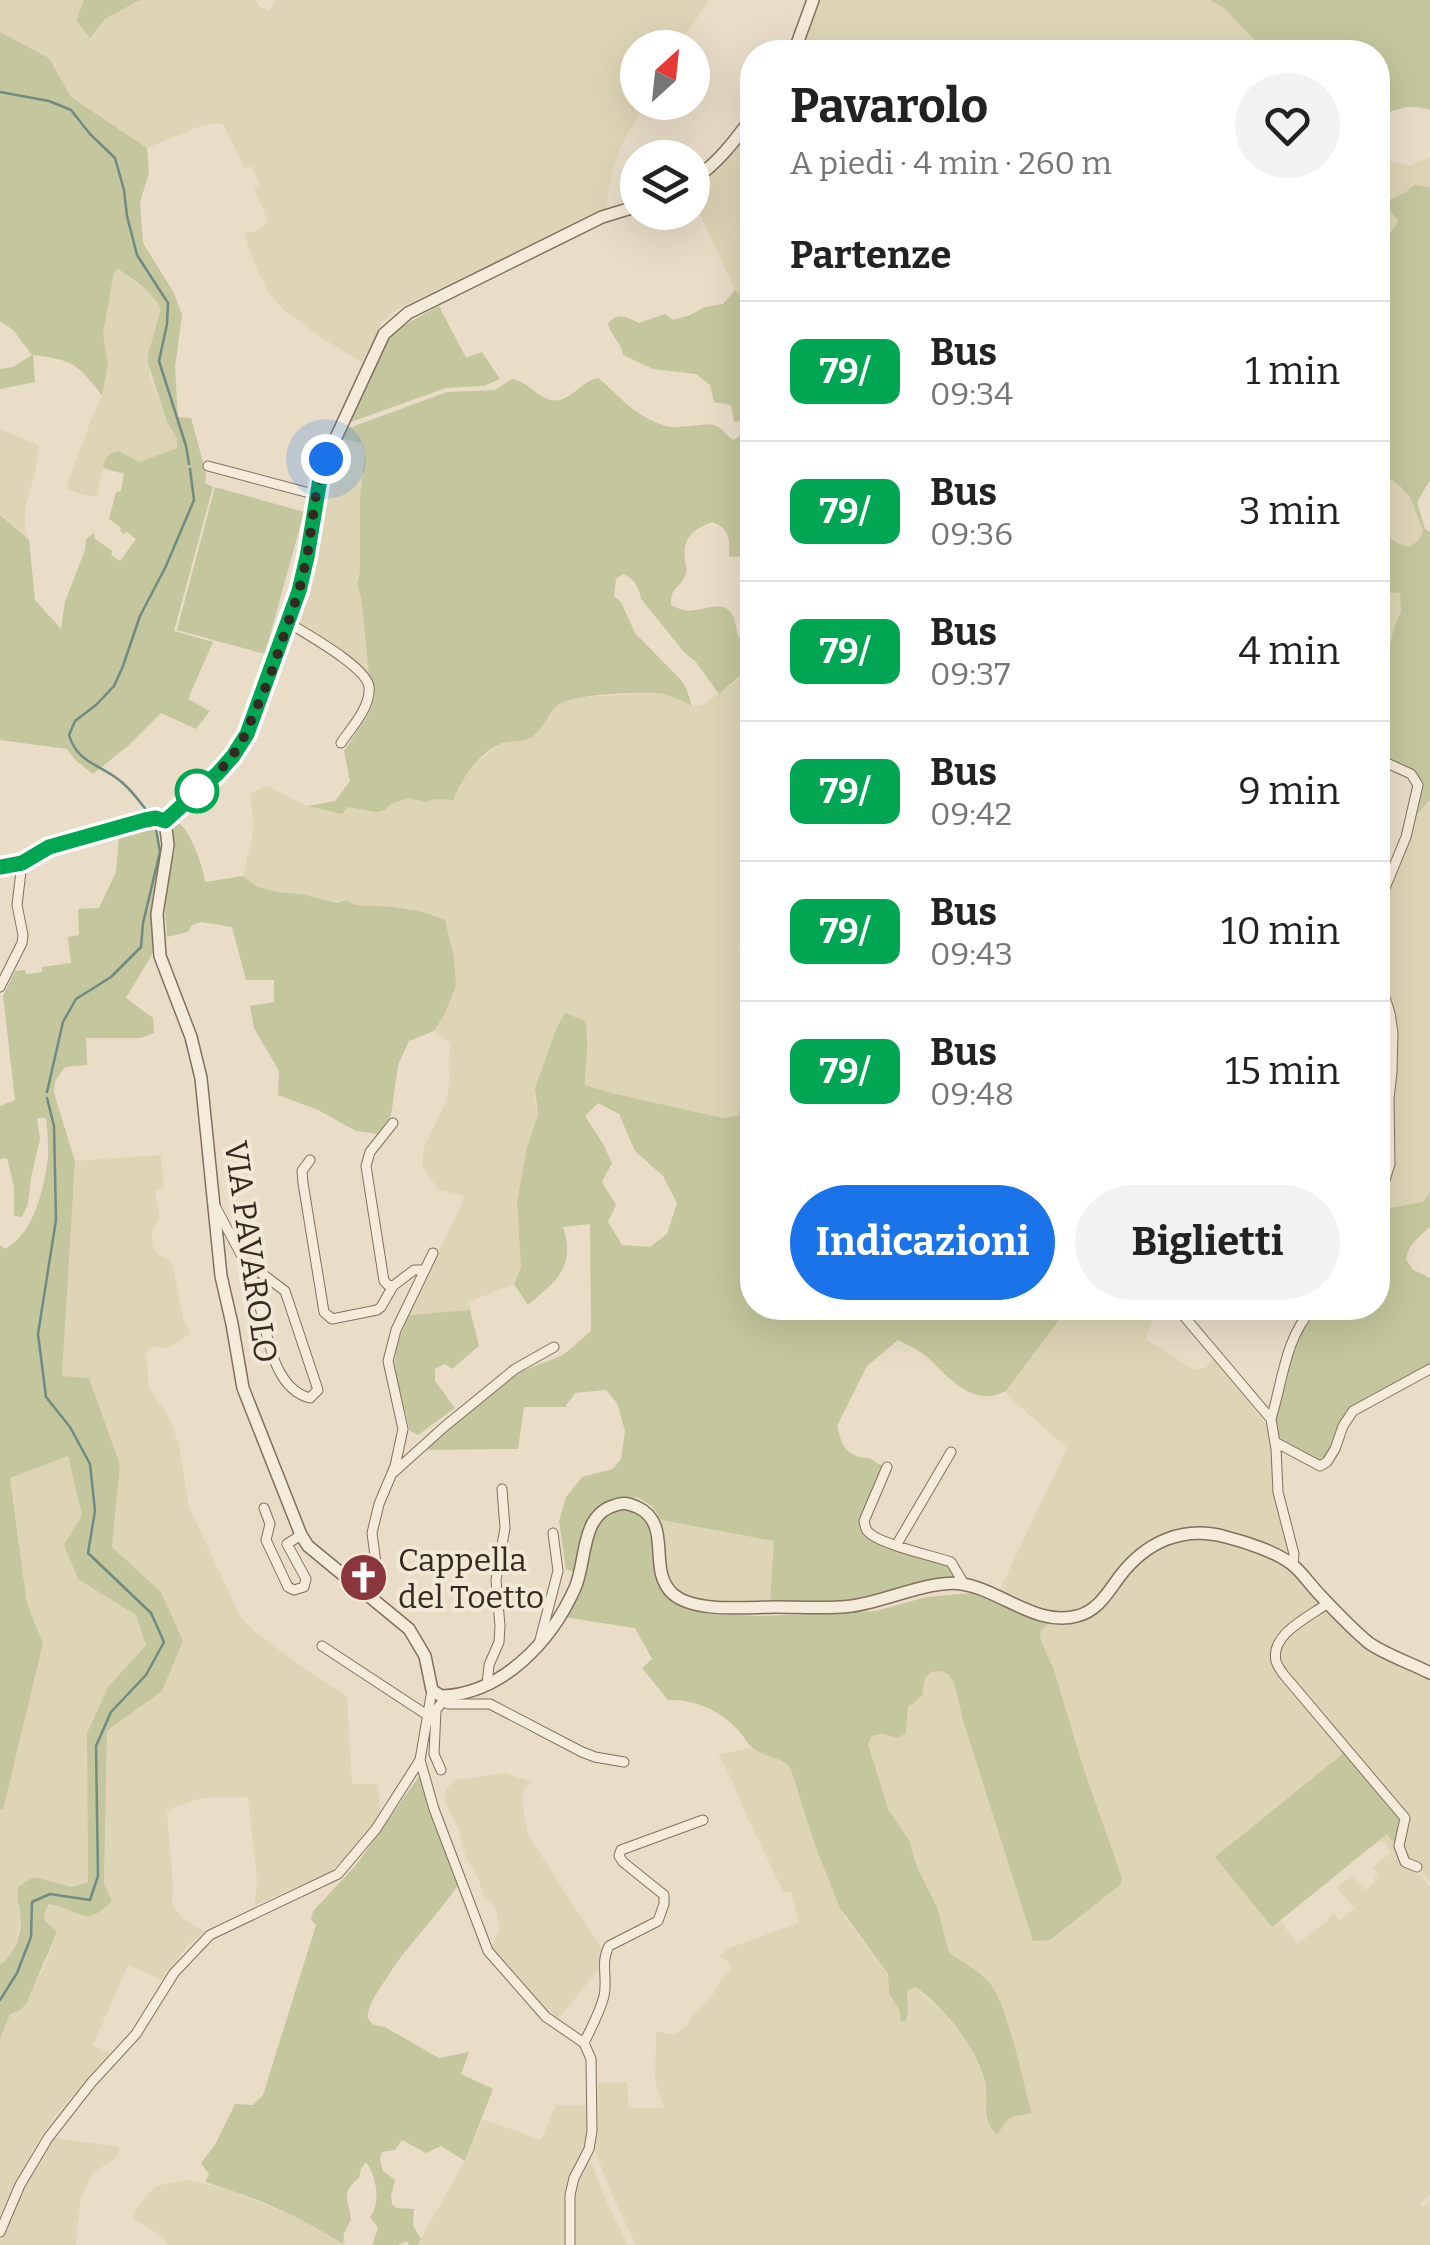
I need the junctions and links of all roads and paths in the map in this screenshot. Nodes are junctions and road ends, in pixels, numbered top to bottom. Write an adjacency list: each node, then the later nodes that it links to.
1 (814, 0): 2 (street)
2 (799, 40)
3 (740, 134): 4 (street)
4 (710, 169)
5 (620, 212): 7 (street)
6 (208, 466): 7 (street)
7 (310, 493): 8 (street)
8 (289, 623): 9 (street); 11 (street)
9 (341, 744)
10 (1390, 764): 14 (street)
11 (165, 821): 12 (street); 20 (street, VIA PAVAROLO)
12 (22, 863): 13 (street); 15 (street)
13 (2, 866)
14 (1390, 875)
15 (0, 986)
16 (1390, 1014): 17 (street)
17 (1390, 1086)
18 (394, 1124): 24 (street)
19 (310, 1160): 24 (street)
20 (214, 1204): 22 (street); 37 (street, VIA PAVAROLO)
21 (432, 1253): 23 (street)
22 (244, 1260): 22 (street)
23 (425, 1270): 24 (street); 33 (street)
24 (393, 1286)
25 (1187, 1320): 29 (street)
26 (1302, 1320): 29 (street)
27 (554, 1347): 33 (street)
28 (1430, 1369): 30 (street)
29 (1271, 1419): 30 (street)
30 (1275, 1442): 39 (street)
31 (952, 1452): 38 (street)
32 (887, 1468): 38 (street)
33 (391, 1475): 41 (street)
34 (502, 1489): 46 (street)
35 (264, 1508): 37 (street)
36 (553, 1532): 43 (street)
37 (301, 1535): 41 (street, VIA PAVAROLO)
38 (898, 1544): 40 (street)
39 (1294, 1565): 40 (street); 42 (street)
40 (964, 1584): 43 (street)
41 (372, 1598): 47 (street, VIA PAVAROLO)
42 (1328, 1603): 45 (street); 53 (street)
43 (540, 1642): 46 (street)
44 (322, 1646): 48 (street)
45 (1430, 1672)
46 (487, 1685): 47 (street)
47 (439, 1696): 48 (street); 50 (street); 51 (street)
48 (427, 1715): 49 (street)
49 (420, 1760): 54 (street); 55 (street)
50 (624, 1762)
51 (441, 1770)
52 (704, 1820): 54 (street)
53 (1416, 1867)
54 (584, 2042): 56 (street)
55 (0, 2232)
56 (570, 2245)

